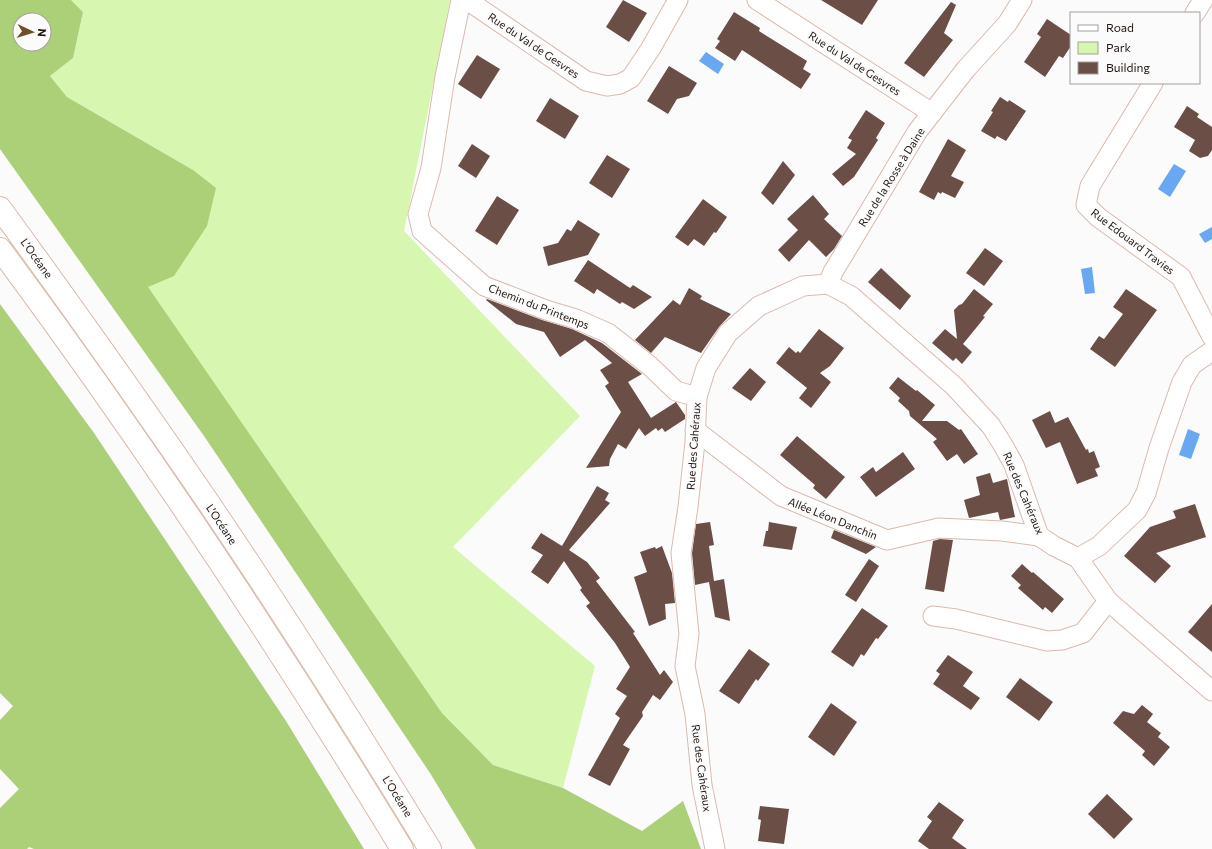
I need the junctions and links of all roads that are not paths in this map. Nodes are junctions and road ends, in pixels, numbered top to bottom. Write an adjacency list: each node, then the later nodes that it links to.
1 (461, 0): 15 (street, Chemin du Printemps)
2 (467, 0): 3 (street, Rue du Val de Gesvres)
3 (678, 0)
4 (757, 0): 9 (street, Rue du Val de Gesvres)
5 (1022, 0): 9 (street, Rue de la Rosse à Daine)
6 (1203, 0): 7 (street)
7 (1197, 12)
8 (1152, 84): 13 (street, Rue Edouard Travies)
9 (932, 113): 12 (street, Rue de la Rosse à Daine)
10 (0, 208): 23 (highway, L’Océane)
11 (0, 249): 22 (highway)
12 (828, 284): 15 (street, Rue des Cahéraux); 17 (street, Rue des Cahéraux)
13 (1212, 337)
14 (1212, 351): 18 (street)
15 (696, 397): 16 (street, Rue des Cahéraux)
16 (695, 430): 17 (street, Allée Léon Danchin); 24 (street, Rue des Cahéraux)
17 (1039, 536): 18 (street, Rue des Cahéraux)
18 (1078, 558): 19 (street, Rue des Cahéraux)
19 (1108, 601): 20 (street); 21 (street, Rue des Cahéraux)
20 (933, 616)
21 (1211, 689)
22 (402, 849)
23 (430, 849)
24 (715, 849)

